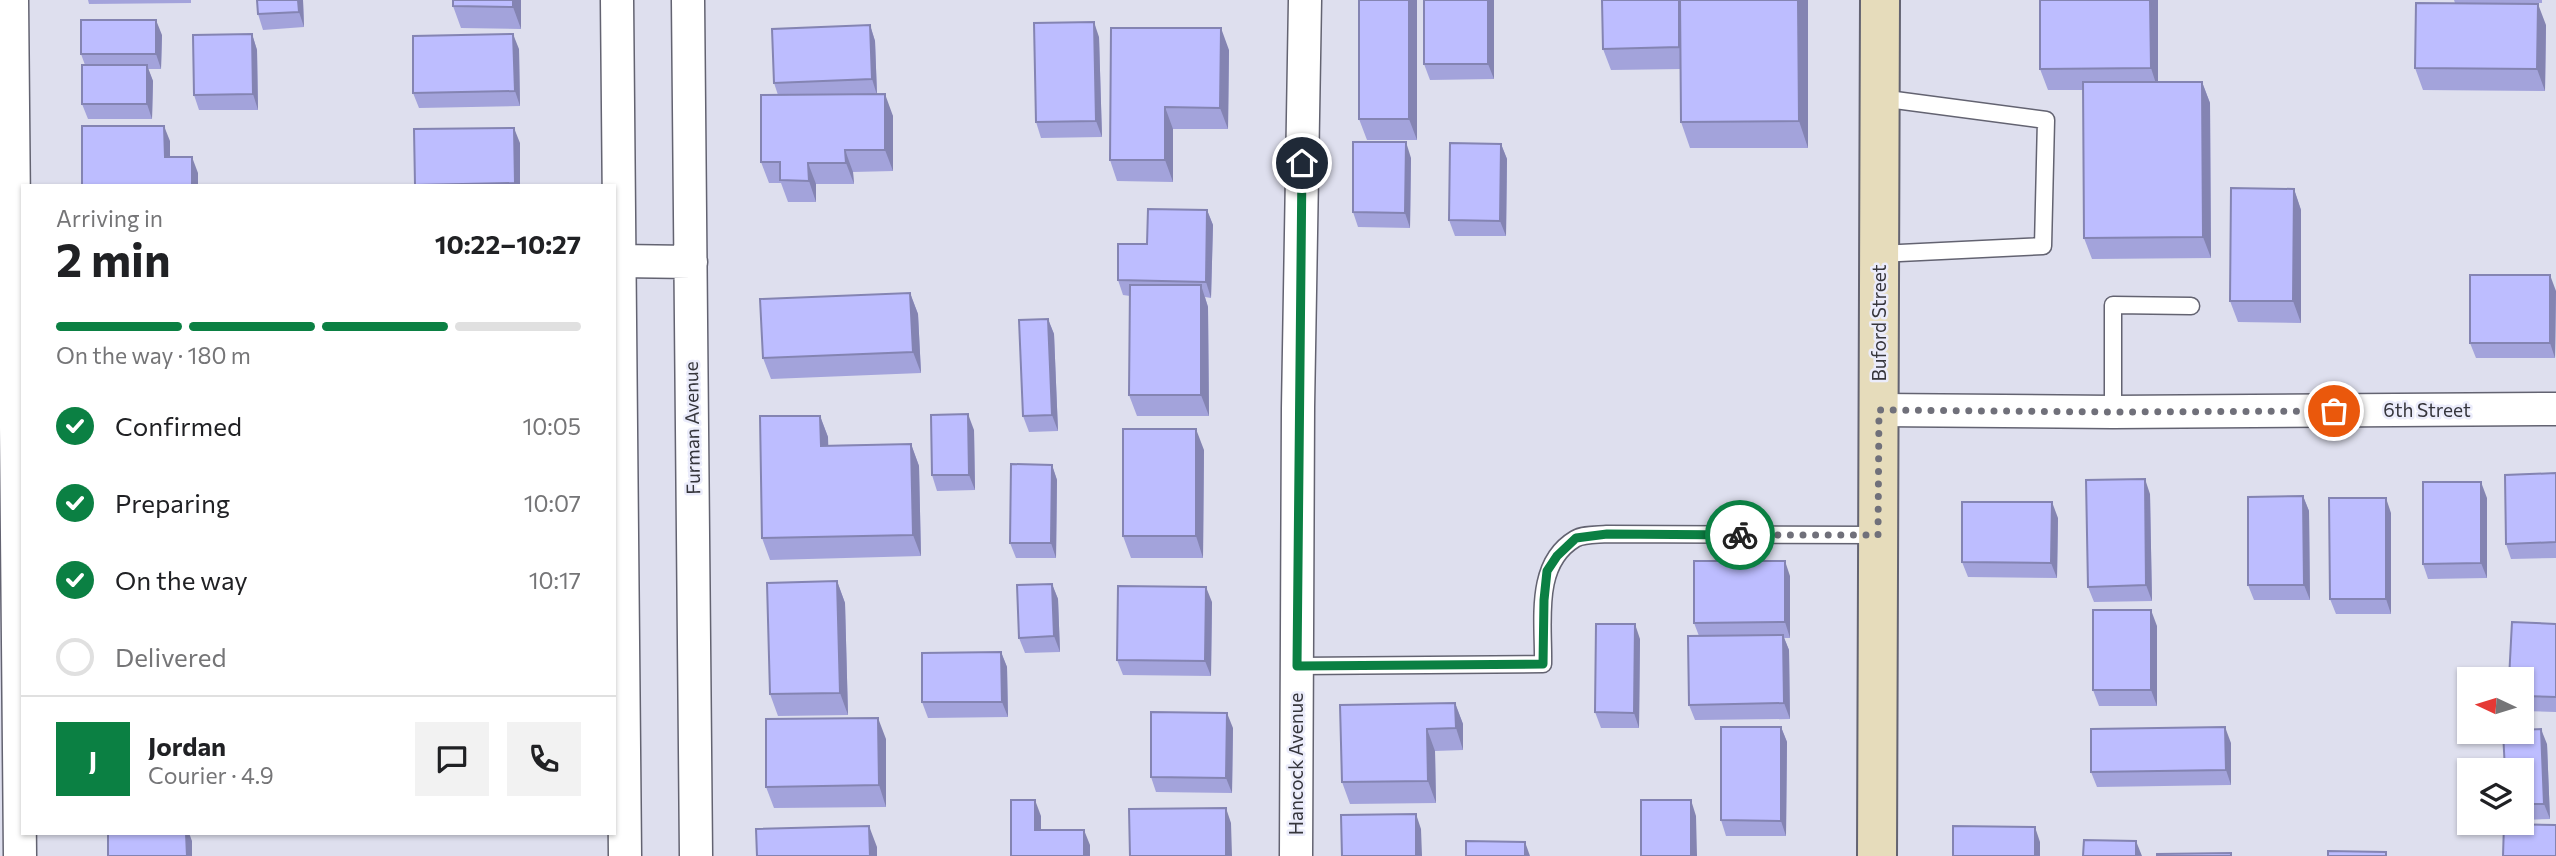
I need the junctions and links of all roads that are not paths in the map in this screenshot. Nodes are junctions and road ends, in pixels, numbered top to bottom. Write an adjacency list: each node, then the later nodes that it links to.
1 (12, 0): 7 (street)
2 (617, 0): 9 (street)
3 (688, 0): 10 (street, Furman Avenue)
4 (1305, 0): 17 (street, Hancock Avenue)
5 (1880, 0): 6 (street, Buford Street)
6 (1880, 98): 8 (street, Buford Street); 8 (lane)
7 (6, 164): 12 (street)
8 (1879, 254): 14 (street, Buford Street)
9 (620, 261): 10 (street); 20 (street)
10 (691, 262): 21 (street, Furman Avenue)
11 (2191, 306): 15 (lane)
12 (8, 406): 18 (street)
13 (2556, 409): 15 (street, 6th Street)
14 (1879, 410): 15 (street, 6th Street); 16 (street, Buford Street)
15 (2113, 412)
16 (1878, 535): 17 (lane); 23 (street, Buford Street)
17 (1297, 666): 22 (street, Hancock Avenue)
18 (9, 689): 19 (street)
19 (20, 856)
20 (625, 856)
21 (696, 856)
22 (1296, 856)
23 (1877, 856)

